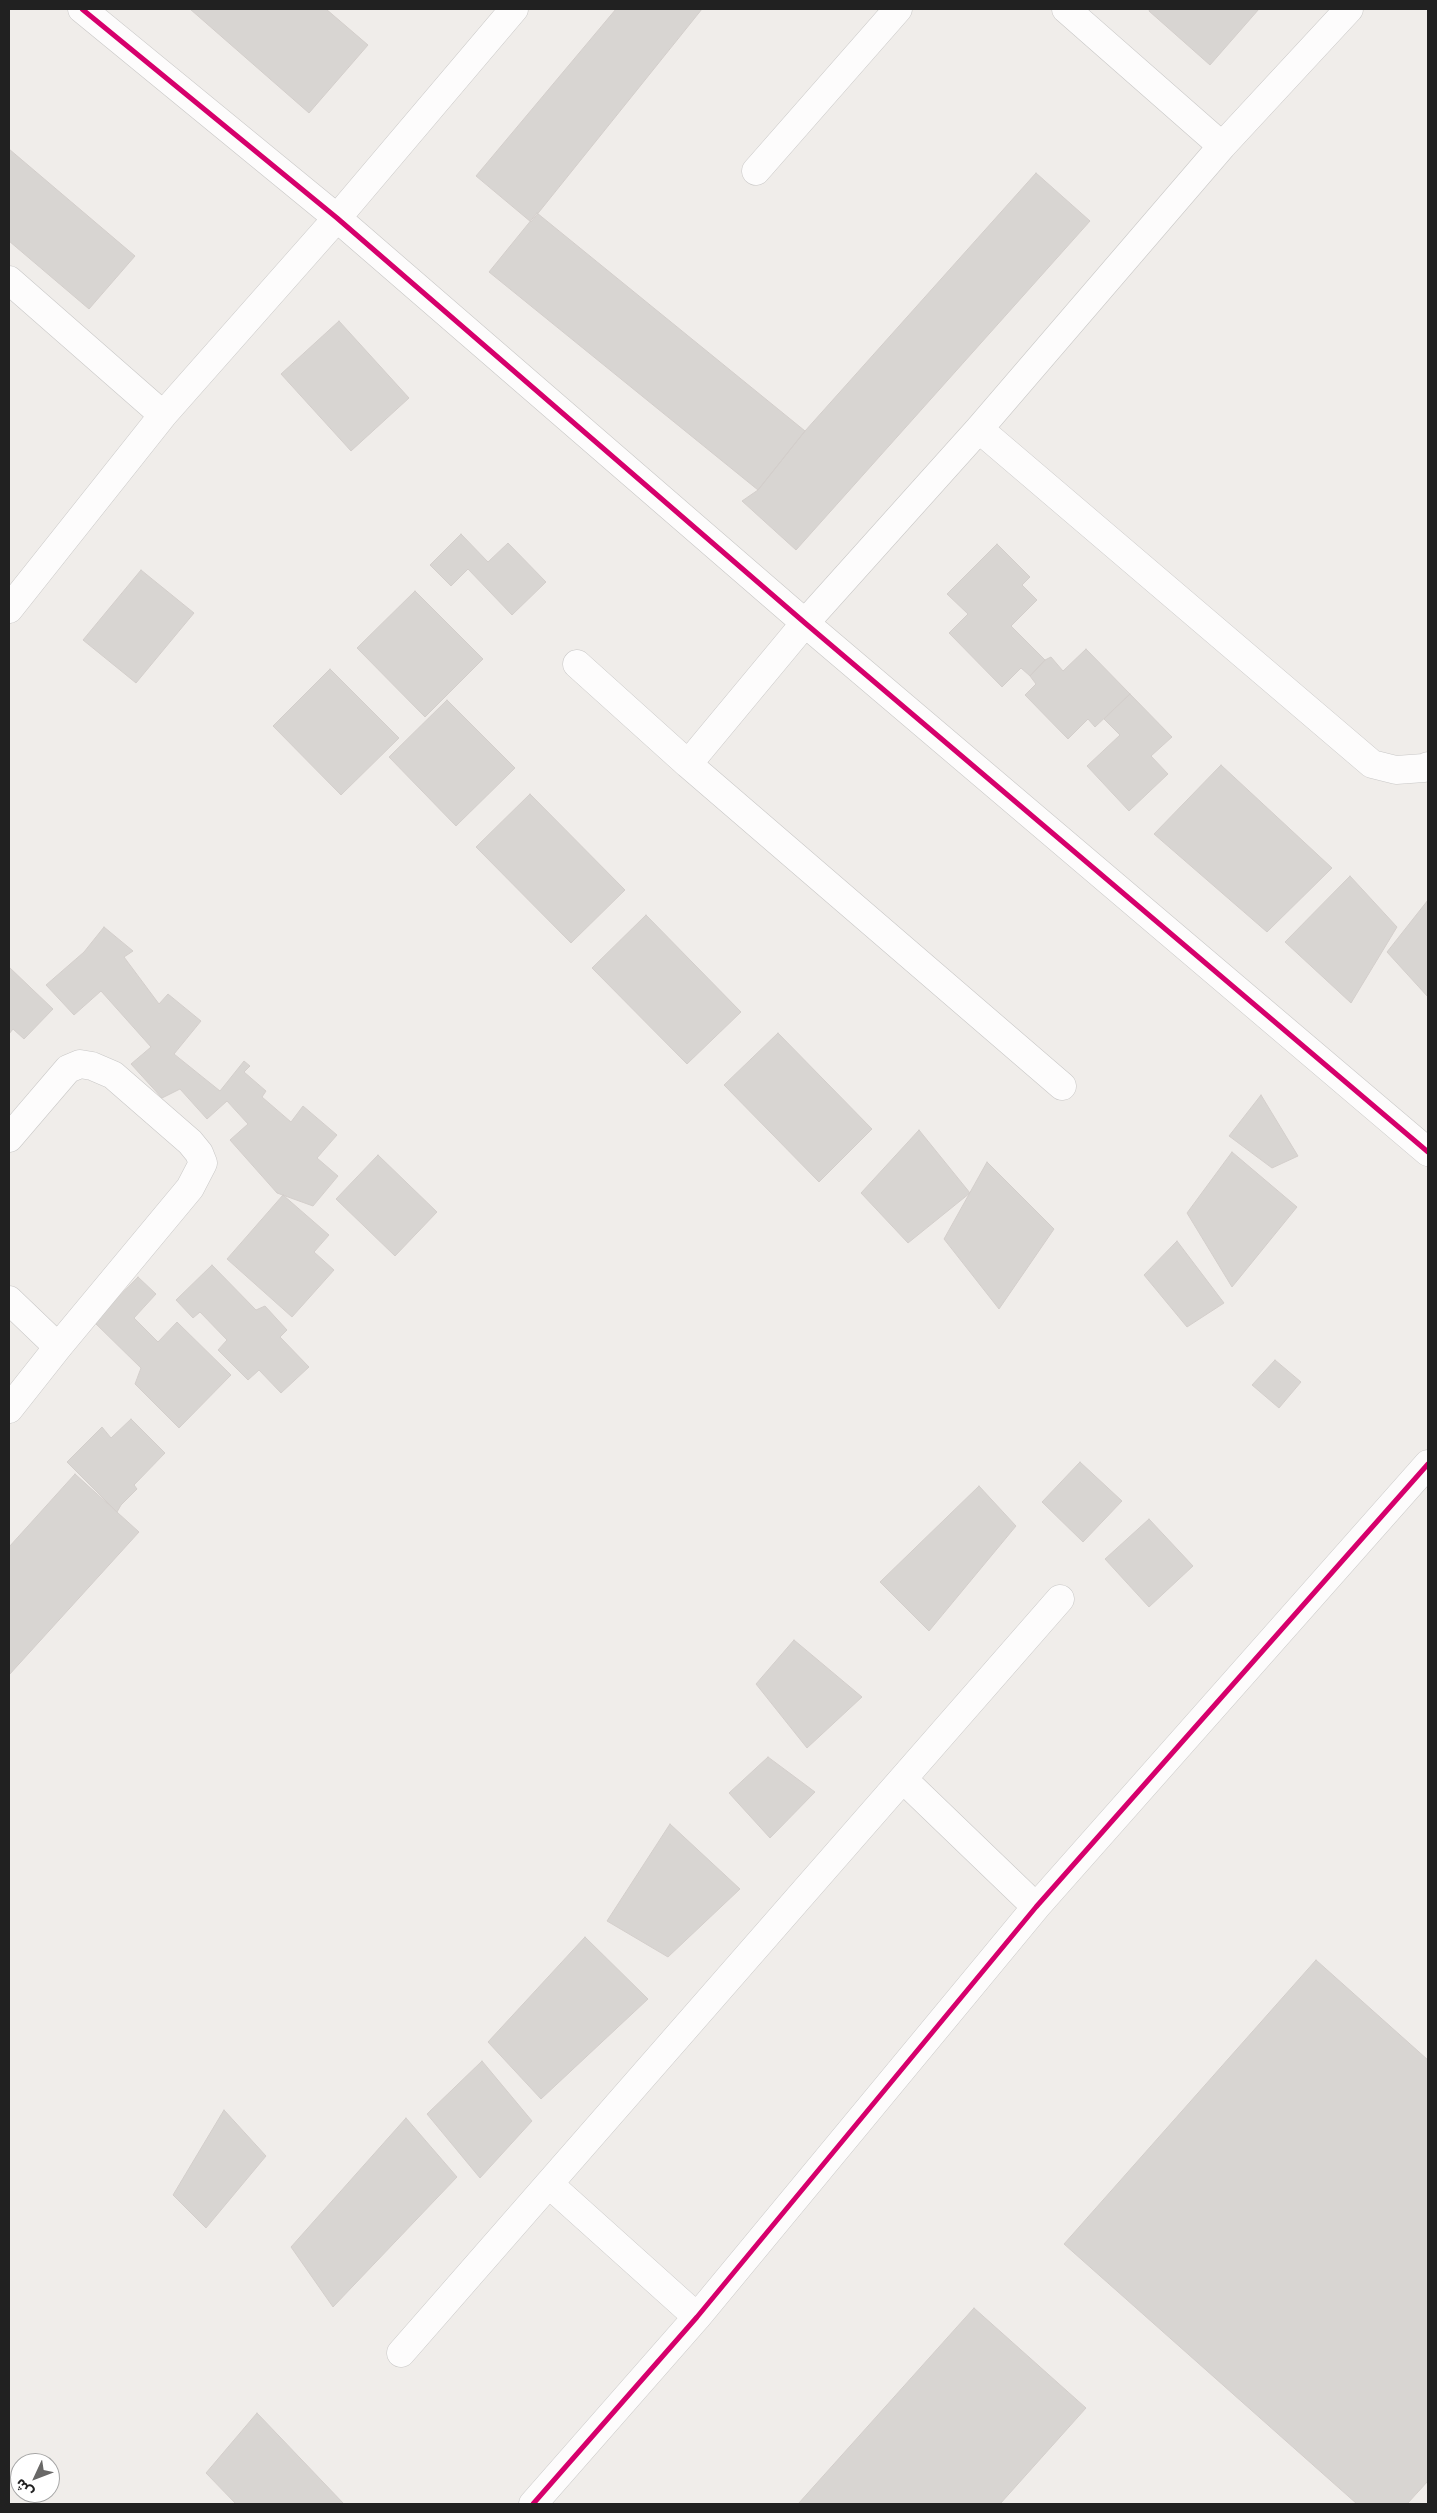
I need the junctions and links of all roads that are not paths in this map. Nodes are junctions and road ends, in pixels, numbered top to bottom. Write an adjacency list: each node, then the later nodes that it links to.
1 (82, 9): 8 (street)
2 (898, 9): 7 (street)
3 (1066, 9): 6 (street)
4 (1349, 9): 6 (street)
5 (503, 13): 8 (street)
6 (1222, 146): 11 (street)
7 (756, 171)
8 (337, 218): 10 (street); 13 (street)
9 (9, 280): 10 (street)
10 (163, 415): 12 (street)
11 (979, 428): 13 (street); 16 (street)
12 (9, 609)
13 (805, 623): 15 (street); 19 (street)
14 (577, 664): 15 (street)
15 (688, 764): 17 (street)
16 (1428, 766)
17 (1062, 1086)
18 (9, 1138): 21 (street)
19 (1428, 1152)
20 (9, 1300): 21 (street)
21 (58, 1347): 22 (street)
22 (9, 1409)
23 (1428, 1464): 26 (street)
24 (1060, 1599): 25 (street)
25 (903, 1779): 26 (street); 27 (street)
26 (1036, 1907): 28 (street)
27 (549, 2184): 28 (street); 29 (street)
28 (697, 2317): 30 (street)
29 (401, 2353)
30 (533, 2504)

